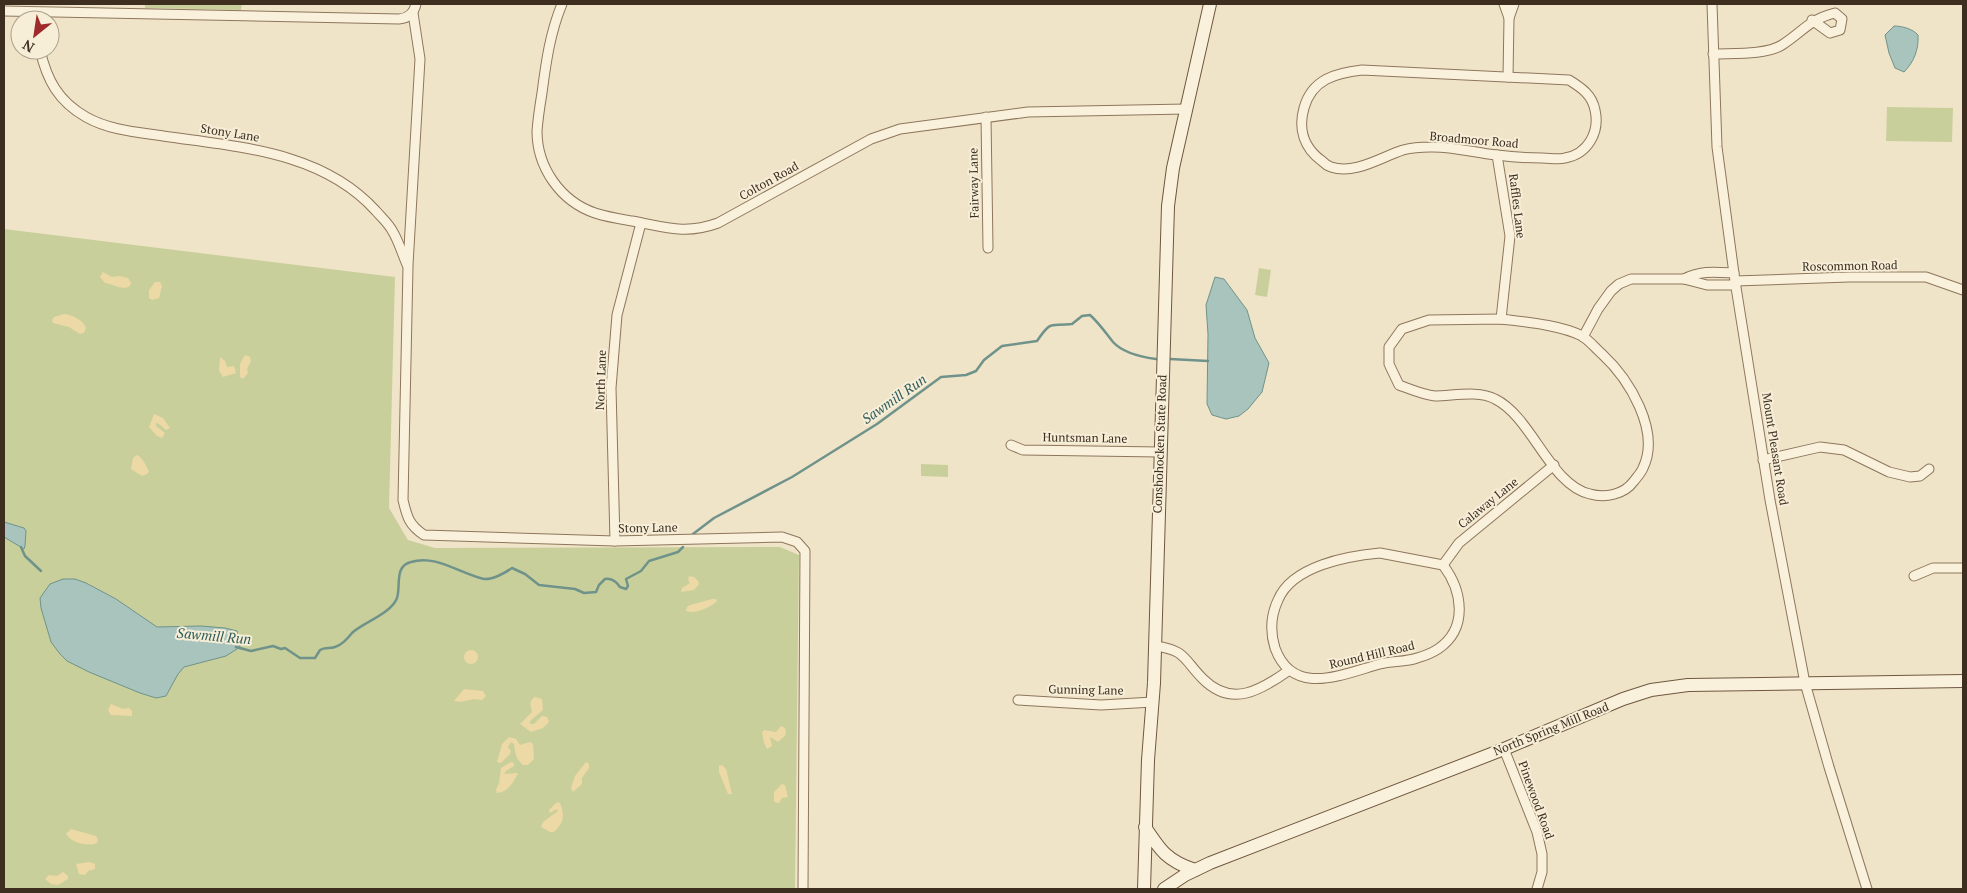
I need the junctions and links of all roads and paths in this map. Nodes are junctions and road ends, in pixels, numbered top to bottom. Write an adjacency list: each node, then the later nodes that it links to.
1 (416, 4): 7 (street)
2 (562, 4): 17 (street, Colton Road)
3 (1210, 4): 14 (main road, Conshohocken State Road)
4 (1504, 4): 9 (street)
5 (1514, 4): 9 (street)
6 (1712, 4): 11 (street, Mount Pleasant Road)
7 (413, 13): 8 (street); 19 (street, Stony Lane)
8 (60, 16)
9 (1509, 18): 13 (street)
10 (1812, 20): 11 (street)
11 (1713, 54): 21 (street, Mount Pleasant Road)
12 (43, 60): 19 (street, Stony Lane)
13 (1508, 76): 16 (street, Broadmoor Road); 16 (street, Broadmoor Road)
14 (1186, 109): 15 (street, Colton Road); 26 (main road, Conshohocken State Road)
15 (986, 117): 17 (street, Colton Road); 18 (street, Fairway Lane)
16 (1497, 155): 23 (street, Raffles Lane)
17 (641, 223): 30 (street, North Lane)
18 (988, 248)
19 (408, 267): 30 (street, Stony Lane)
20 (1684, 279): 21 (street); 21 (street); 24 (street)
21 (1735, 280): 22 (street, Roscommon Road); 27 (street, Mount Pleasant Road)
22 (1963, 290)
23 (1501, 319): 24 (street); 28 (street)
24 (1583, 337): 28 (street)
25 (1011, 445): 26 (street, Huntsman Lane)
26 (1160, 452): 34 (main road, Conshohocken State Road)
27 (1763, 460): 29 (street); 37 (street, Mount Pleasant Road)
28 (1554, 465): 31 (street, Calaway Lane)
29 (1929, 469)
30 (615, 541): 43 (street, Stony Lane)
31 (1443, 565): 35 (street, Round Hill Road); 35 (street)
32 (1963, 568): 33 (street)
33 (1914, 576)
34 (1155, 646): 35 (street); 39 (main road, Conshohocken State Road)
35 (1288, 671)
36 (1963, 681): 37 (main road, North Spring Mill Road)
37 (1805, 682): 40 (main road, North Spring Mill Road); 47 (street, Mount Pleasant Road)
38 (1018, 700): 39 (street, Gunning Lane)
39 (1153, 702): 41 (main road, Conshohocken State Road)
40 (1504, 749): 42 (main road, North Spring Mill Road); 46 (street, Pinewood Road)
41 (1145, 827): 42 (main road); 44 (main road, Conshohocken State Road)
42 (1195, 870): 45 (main road, North Spring Mill Road)
43 (803, 889)
44 (1144, 889)
45 (1164, 889)
46 (1537, 889)
47 (1867, 889)

